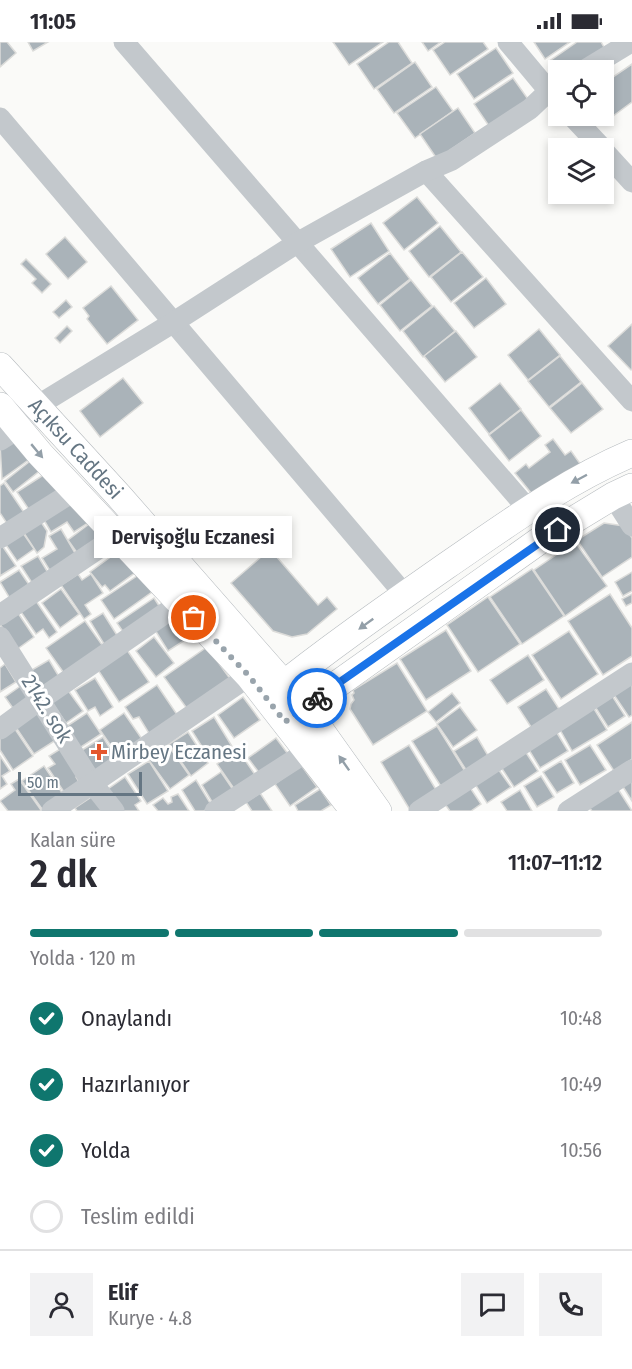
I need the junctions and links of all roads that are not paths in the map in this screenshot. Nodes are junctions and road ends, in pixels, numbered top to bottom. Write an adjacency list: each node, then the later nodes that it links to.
1 (124, 42): 13 (street)
2 (508, 42): 5 (street)
3 (631, 42): 4 (street)
4 (601, 60)
5 (548, 85)
6 (548, 97): 11 (street)
7 (0, 118): 14 (street)
8 (581, 126): 9 (street)
9 (592, 138)
10 (614, 162): 12 (street)
11 (426, 171): 13 (street); 16 (street)
12 (632, 182)
13 (297, 243): 14 (street); 23 (street)
14 (174, 322): 18 (street); 27 (street)
15 (0, 366): 18 (main road, Açıksu Caddesi)
16 (632, 401)
17 (0, 406): 19 (main road, Açıksu Caddesi)
18 (37, 406): 33 (main road, Açıksu Caddesi)
19 (10, 434): 21 (main road, Açıksu Caddesi, one-way to 21)
20 (632, 453): 23 (main road, one-way to 23)
21 (74, 491): 25 (main road, Açıksu Caddesi); 26 (street)
22 (622, 492): 24 (street); 35 (main road)
23 (528, 509): 27 (main road)
24 (632, 526)
25 (117, 536): 28 (main road, Açıksu Caddesi); 29 (street)
26 (0, 538)
27 (405, 595): 33 (main road, one-way to 33)
28 (180, 603): 32 (main road, Açıksu Caddesi); 34 (street)
29 (0, 615)
30 (0, 637): 34 (street, 2142. sok)
31 (632, 673): 45 (street)
32 (249, 676): 33 (main road, Açıksu Caddesi); 39 (street)
33 (275, 691): 35 (main road, Açıksu Caddesi)
34 (41, 699): 36 (street); 39 (street, 2142. sok)
35 (295, 714): 37 (main road, Açıksu Caddesi); 44 (main road, Açıksu Caddesi, one-way to 35)
36 (0, 729)
37 (308, 752): 42 (street); 43 (main road, Açıksu Caddesi)
38 (632, 770): 46 (street)
39 (92, 783): 40 (street); 41 (street, 2142. sok)
40 (52, 811)
41 (114, 811)
42 (215, 811)
43 (354, 811)
44 (378, 811)
45 (419, 811)
46 (568, 811)

